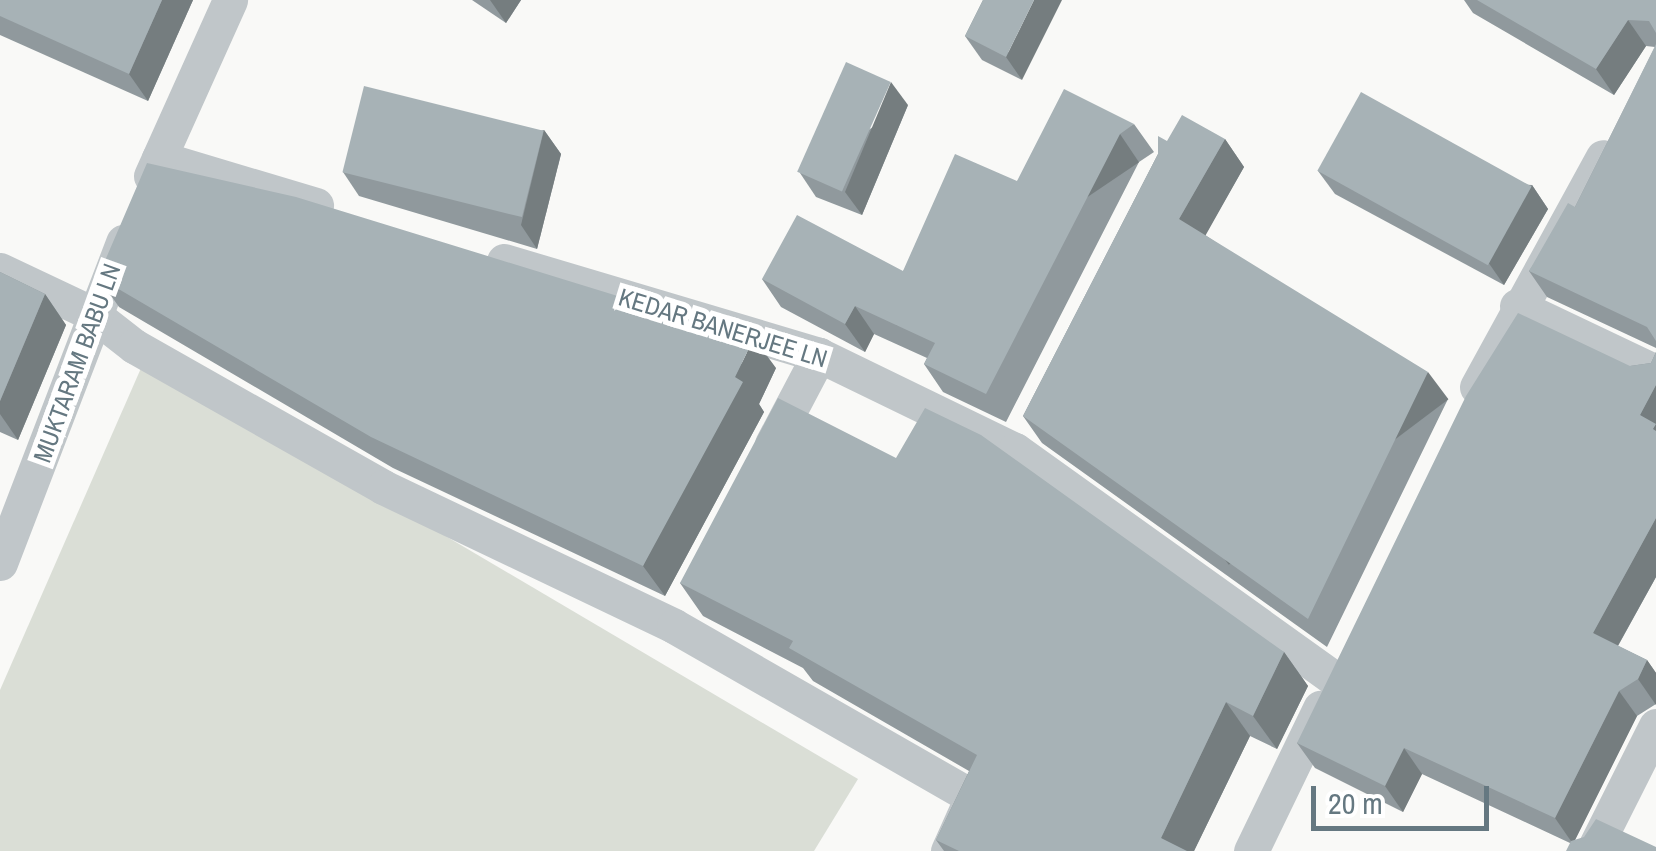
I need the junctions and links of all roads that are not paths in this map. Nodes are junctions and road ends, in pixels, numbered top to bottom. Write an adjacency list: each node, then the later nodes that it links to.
1 (230, 0): 3 (lane, MUKTARAM BABU LN)
2 (1616, 134): 7 (lane)
3 (158, 158): 4 (lane); 8 (lane, MUKTARAM BABU LN)
4 (347, 214)
5 (479, 254): 9 (lane, KEDAR BANERJEE LN)
6 (0, 270): 8 (lane)
7 (1517, 306): 10 (lane); 11 (lane)
8 (93, 314): 15 (lane, MUKTARAM BABU LN); 18 (lane)
9 (819, 355): 13 (lane, KEDAR BANERJEE LN); 14 (lane)
10 (1656, 372)
11 (1464, 412)
12 (1033, 416): 13 (lane)
13 (1015, 450): 20 (lane, KEDAR BANERJEE LN)
14 (756, 474)
15 (12, 501): 16 (lane, MUKTARAM BABU LN)
16 (0, 563)
17 (692, 592): 18 (lane)
18 (674, 626): 22 (lane)
19 (1351, 643): 20 (lane)
20 (1334, 678): 23 (lane)
21 (1656, 726): 24 (lane)
22 (948, 851)
23 (1251, 851)
24 (1593, 851)

